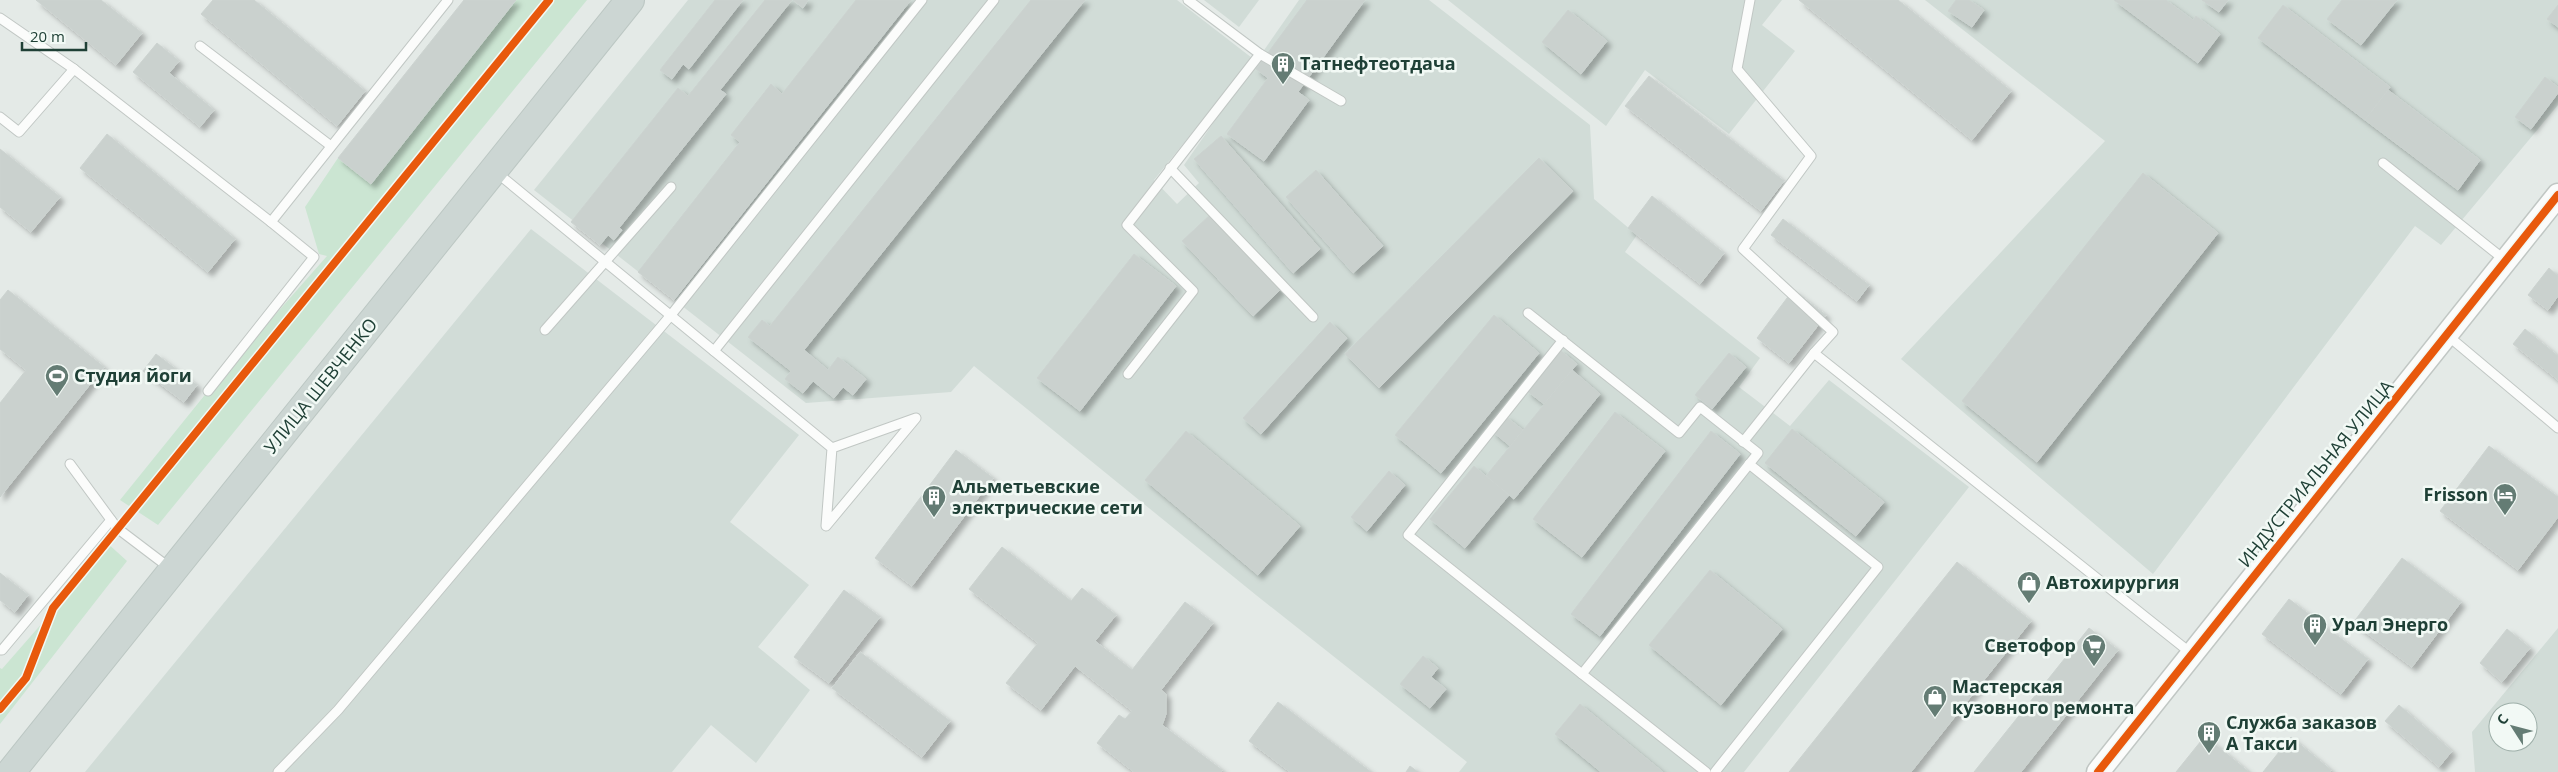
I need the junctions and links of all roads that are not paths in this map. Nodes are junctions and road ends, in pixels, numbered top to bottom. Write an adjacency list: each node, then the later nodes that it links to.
1 (448, 0): 13 (lane)
2 (630, 0): 16 (main road, УЛИЦА ШЕВЧЕНКО)
3 (922, 0): 23 (lane)
4 (994, 0): 28 (lane)
5 (1188, 0): 9 (lane)
6 (1750, 0): 29 (lane)
7 (0, 18): 10 (lane)
8 (200, 46): 13 (lane)
9 (1260, 54): 11 (lane); 15 (lane)
10 (74, 69): 12 (lane); 19 (lane)
11 (1341, 101)
12 (0, 117)
13 (331, 146): 19 (lane)
14 (2383, 163): 21 (lane)
15 (1170, 168): 24 (lane); 30 (lane)
16 (494, 170): 20 (lane); 38 (main road, УЛИЦА ШЕВЧЕНКО)
17 (671, 187): 20 (lane)
18 (2558, 195): 21 (street, ИНДУСТРИАЛЬНАЯ УЛИЦА)
19 (271, 222): 31 (lane)
20 (605, 261): 23 (lane); 25 (lane)
21 (2506, 261): 26 (street, ИНДУСТРИАЛЬНАЯ УЛИЦА)
22 (1528, 313): 27 (lane)
23 (670, 315): 28 (lane); 43 (lane)
24 (1313, 317)
25 (545, 330)
26 (2447, 334): 32 (lane); 40 (street, ИНДУСТРИАЛЬНАЯ УЛИЦА)
27 (1562, 340): 33 (lane); 41 (lane)
28 (714, 351): 34 (lane)
29 (1814, 353): 33 (lane); 40 (lane)
30 (1128, 374)
31 (208, 391)
32 (2558, 428)
33 (1744, 442): 36 (lane)
34 (832, 448): 34 (lane)
35 (70, 464): 37 (lane)
36 (1749, 464): 41 (lane); 45 (lane)
37 (111, 520): 38 (lane); 39 (lane)
38 (174, 571): 42 (main road, УЛИЦА ШЕВЧЕНКО)
39 (0, 650)
40 (2192, 654): 46 (street, ИНДУСТРИАЛЬНАЯ УЛИЦА)
41 (1582, 674): 44 (lane)
42 (11, 772)
43 (278, 772)
44 (1706, 772)
45 (1715, 772)
46 (2098, 772)

